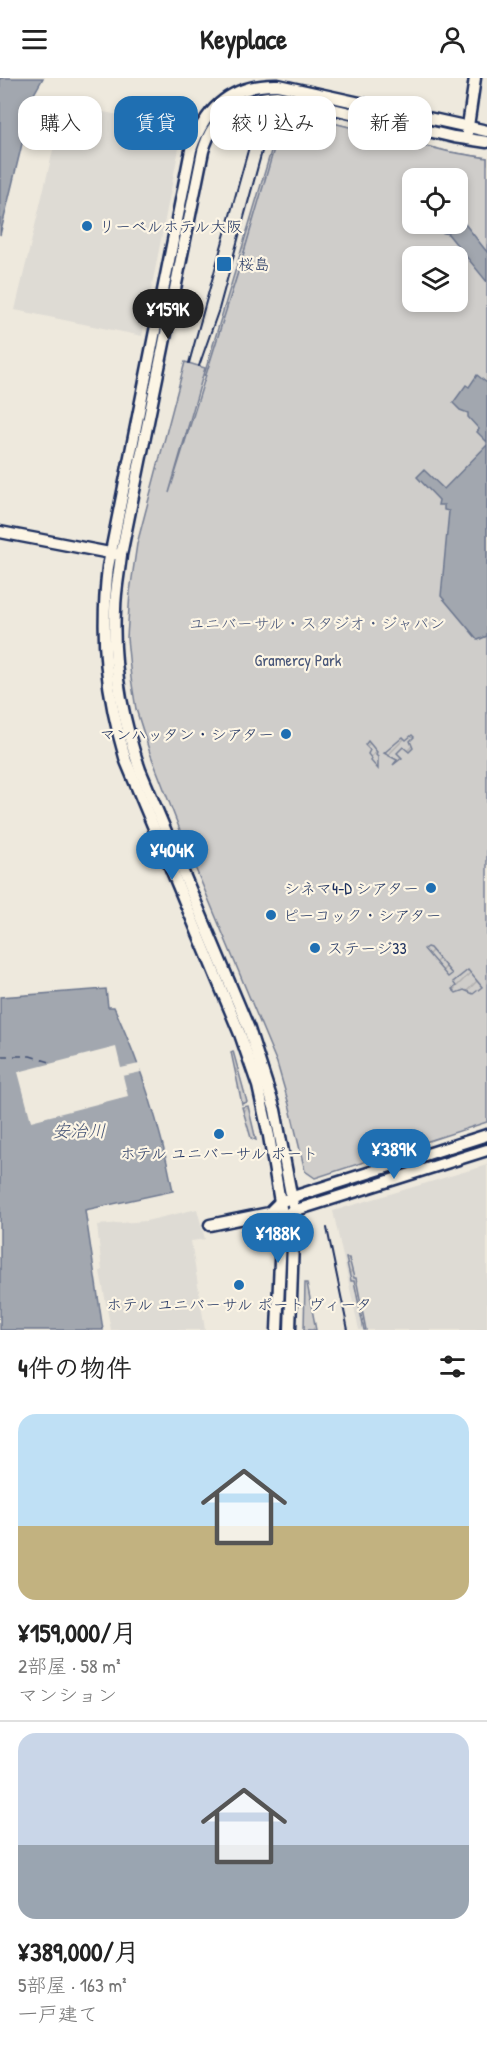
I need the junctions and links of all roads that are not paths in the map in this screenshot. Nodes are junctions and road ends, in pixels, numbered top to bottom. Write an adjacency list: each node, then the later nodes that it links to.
1 (475, 78): 3 (street)
2 (487, 131): 3 (street)
3 (467, 134): 4 (street); 6 (street)
4 (487, 142)
5 (0, 532): 6 (street)
6 (116, 554): 9 (street); 10 (street)
7 (487, 1136): 9 (street)
8 (487, 1150): 11 (street)
9 (293, 1197): 10 (street); 11 (street)
10 (280, 1202): 12 (street); 13 (street)
11 (294, 1210): 13 (street); 16 (street)
12 (269, 1213): 13 (street); 14 (street)
13 (282, 1214): 15 (street)
14 (210, 1225)
15 (277, 1330)
16 (290, 1330)

